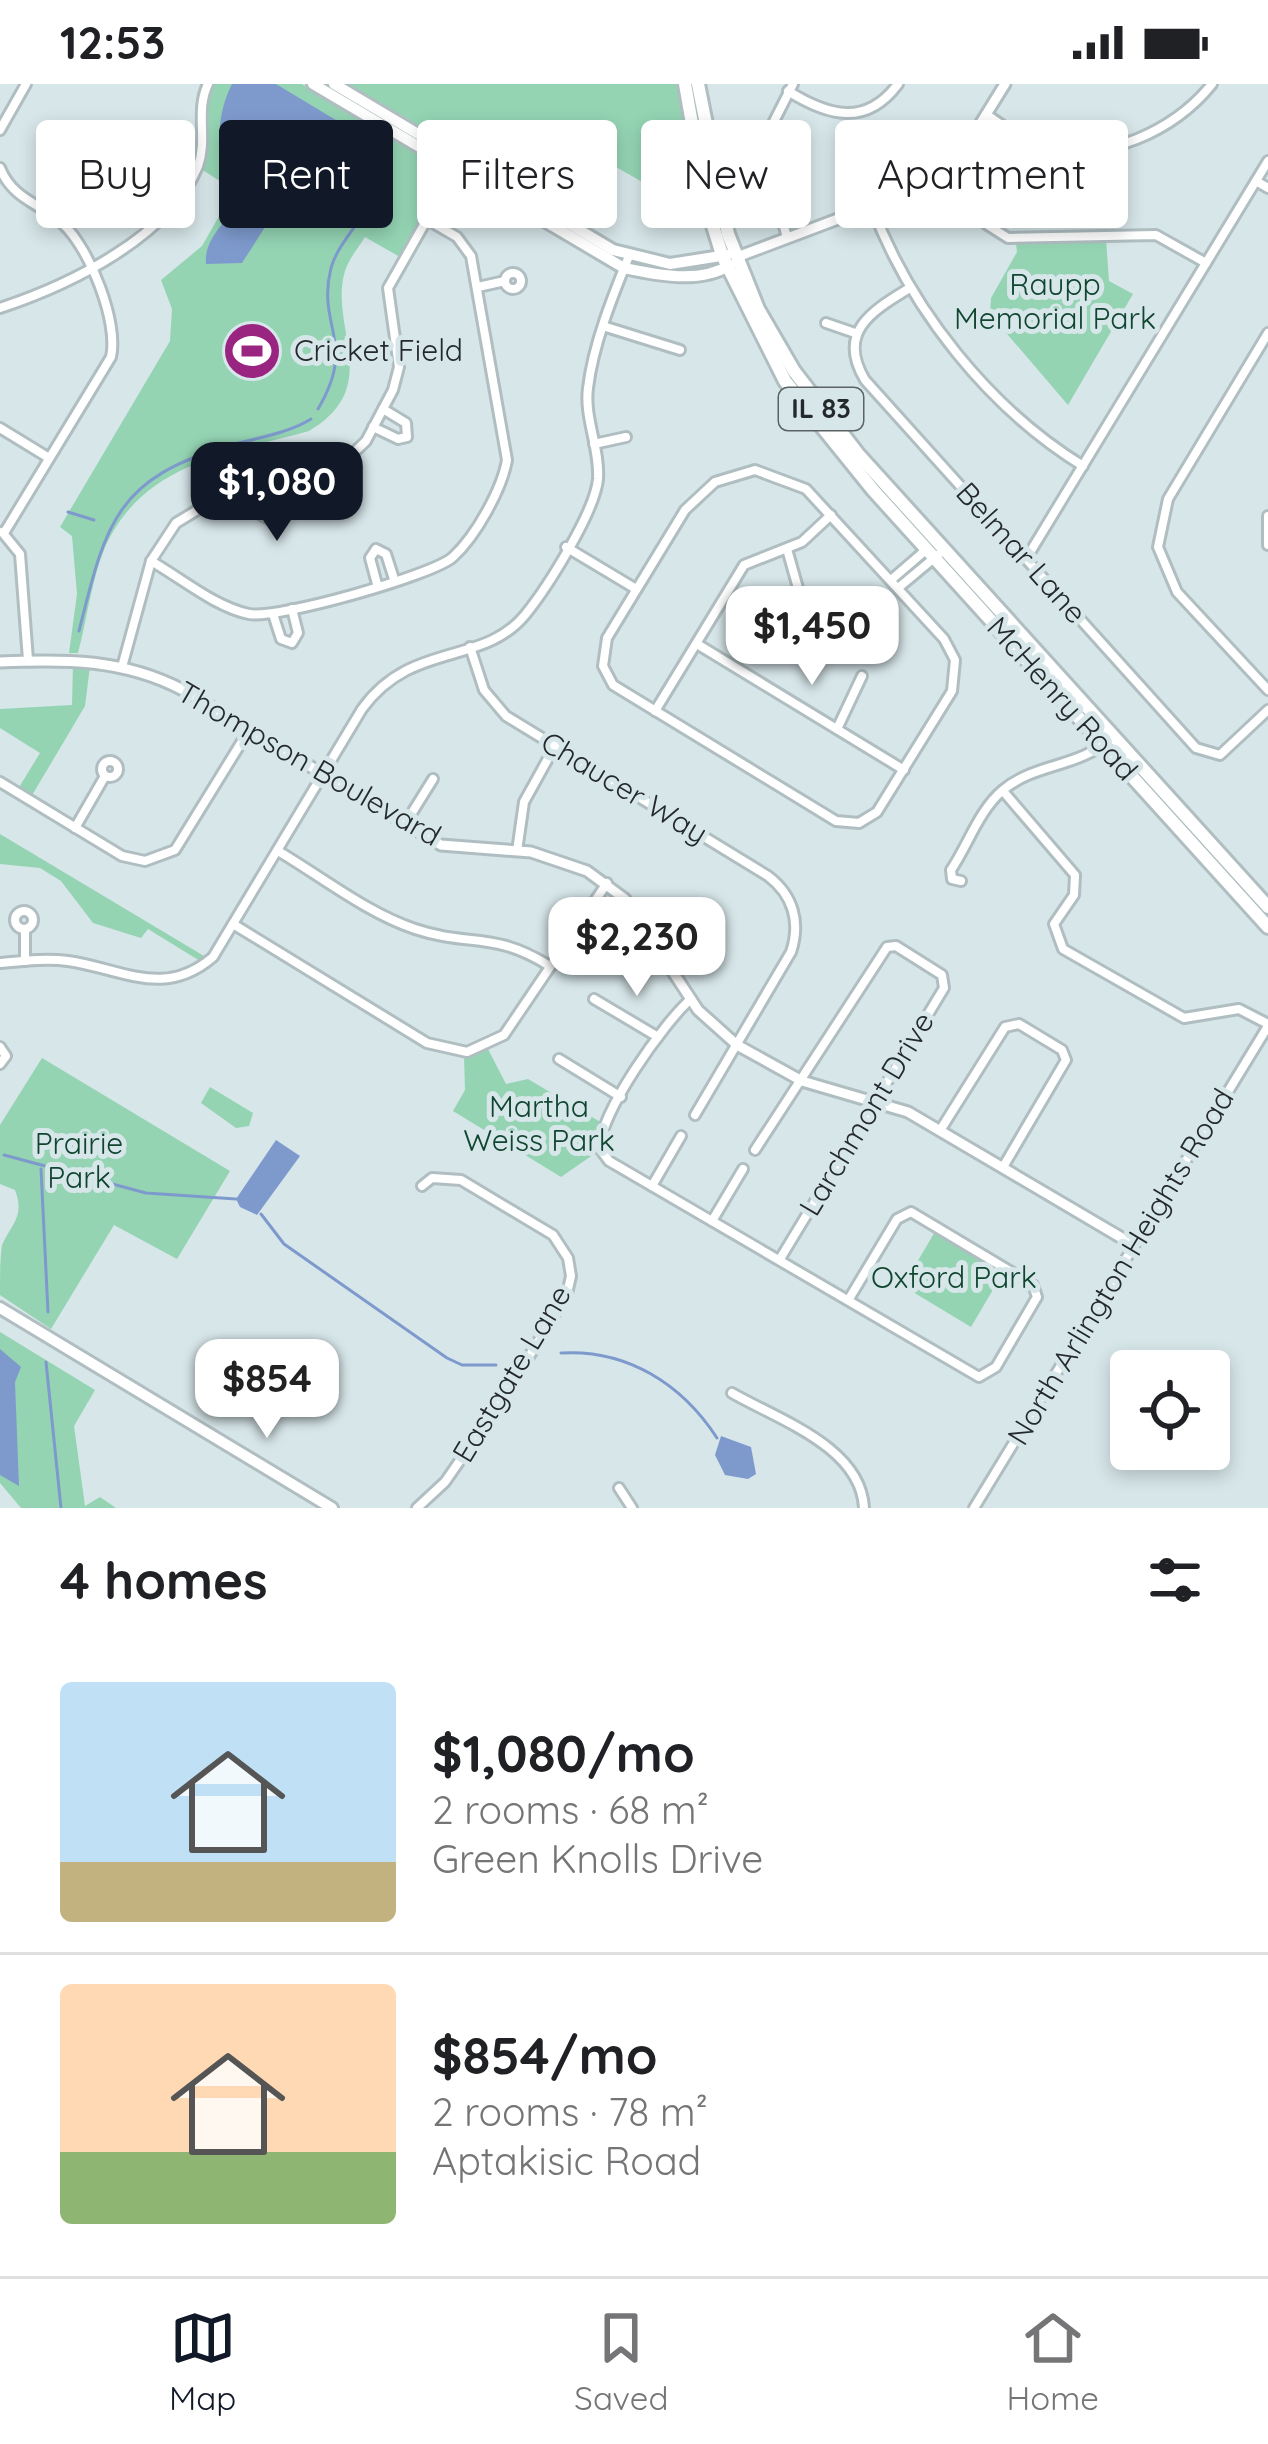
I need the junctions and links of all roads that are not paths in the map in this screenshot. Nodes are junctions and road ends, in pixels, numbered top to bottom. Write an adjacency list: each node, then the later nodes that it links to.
1 (26, 84): 13 (street)
2 (313, 84): 14 (main road)
3 (334, 84): 30 (main road)
4 (685, 84): 29 (main road, McHenry Road / IL 83)
5 (698, 84): 29 (main road, McHenry Road / IL 83)
6 (898, 84): 10 (street)
7 (1005, 84): 11 (street)
8 (1212, 84): 11 (street)
9 (204, 86): 32 (street)
10 (790, 87): 28 (street)
11 (987, 115): 12 (street)
12 (983, 120)
13 (0, 130)
14 (417, 147)
15 (1268, 161): 18 (street)
16 (0, 168): 17 (street)
17 (2, 180): 20 (street)
18 (1256, 181): 19 (street); 31 (street)
19 (1268, 188)
20 (36, 207)
21 (835, 220): 28 (street)
22 (66, 228): 32 (street)
23 (421, 228): 42 (street)
24 (439, 228): 34 (street)
25 (563, 228): 30 (main road)
26 (881, 228): 35 (street)
27 (992, 228): 31 (street)
28 (787, 238): 29 (street)
29 (728, 260): 30 (main road); 56 (main road, McHenry Road / IL 83)
30 (627, 262): 38 (street)
31 (1206, 263): 48 (street)
32 (87, 266): 36 (street); 47 (street)
33 (505, 281): 34 (street)
34 (478, 287): 60 (street)
35 (908, 289): 39 (street); 48 (street)
36 (0, 308)
37 (826, 323): 39 (street)
38 (606, 327): 41 (street); 46 (street)
39 (855, 334): 58 (street, Belmar Lane)
40 (1268, 334): 74 (street)
41 (680, 350)
42 (383, 409): 43 (street); 43 (street)
43 (373, 427): 49 (street)
44 (0, 428): 47 (street)
45 (626, 436): 46 (street)
46 (594, 444): 55 (street)
47 (50, 458): 53 (street)
48 (1083, 466): 58 (street)
49 (273, 487): 50 (street); 50 (street)
50 (256, 491): 59 (street)
51 (831, 515): 57 (street); 61 (street); 64 (street)
52 (1268, 517): 54 (street)
53 (2, 532): 70 (street)
54 (1268, 544)
55 (566, 547): 64 (street); 69 (street)
56 (936, 549): 61 (street); 63 (street); 79 (main road, McHenry Road / IL 83)
57 (787, 550): 66 (street); 68 (street)
58 (1026, 559): 75 (street, Belmar Lane)
59 (151, 561): 67 (street); 72 (street)
60 (394, 579): 62 (street); 62 (street)
61 (891, 580): 63 (street)
62 (377, 584): 65 (street)
63 (898, 588): 81 (street)
64 (636, 589): 76 (street)
65 (292, 609): 67 (street); 67 (street)
66 (806, 613)
67 (273, 614)
68 (697, 644): 76 (street); 77 (street)
69 (470, 647): 80 (street, Chaucer Way); 82 (street)
70 (28, 660): 71 (street, Thompson Boulevard); 72 (street, Thompson Boulevard)
71 (0, 662)
72 (122, 667): 78 (street, Thompson Boulevard)
73 (862, 676): 77 (street)
74 (1268, 690)
75 (1268, 710)
76 (655, 711): 81 (street)
77 (837, 729): 81 (street)
78 (249, 730): 82 (street, Thompson Boulevard); 88 (street)
79 (1108, 741): 86 (street); 93 (main road, McHenry Road / IL 83); 95 (main road, McHenry Road / IL 83)
80 (555, 746): 90 (street); 106 (street, Chaucer Way)
81 (904, 770)
82 (323, 775): 87 (street, Thompson Boulevard); 89 (street)
83 (106, 776): 88 (street)
84 (433, 779): 87 (street)
85 (0, 782): 88 (street)
86 (1003, 790): 91 (street); 104 (street)
87 (405, 824): 90 (street, Thompson Boulevard)
88 (75, 828)
89 (277, 850): 94 (street); 101 (street)
90 (517, 851): 92 (street, Thompson Boulevard)
91 (957, 861)
92 (607, 883): 97 (street, Thompson Boulevard); 101 (street)
93 (1268, 908)
94 (232, 924): 98 (street); 101 (street)
95 (1268, 927)
96 (25, 929): 98 (street)
97 (658, 946): 99 (street, Thompson Boulevard); 99 (street)
98 (25, 961): 100 (street)
99 (668, 962): 103 (street, Thompson Boulevard)
100 (0, 963)
101 (548, 965)
102 (594, 999): 105 (street)
103 (692, 999): 105 (street); 106 (street, Thompson Boulevard)
104 (1268, 1025): 122 (street, North Arlington Heights Road)
105 (658, 1037): 111 (street)
106 (737, 1045): 110 (street, Thompson Boulevard); 113 (street, Chaucer Way)
107 (0, 1047): 109 (street)
108 (559, 1059): 111 (street)
109 (0, 1064)
110 (802, 1081): 112 (street, Thompson Boulevard); 112 (street, Larchmont Drive); 116 (street)
111 (621, 1096): 120 (street)
112 (875, 1100): 114 (street, Thompson Boulevard); 123 (street, Larchmont Drive)
113 (695, 1114)
114 (941, 1129): 117 (street, Thompson Boulevard); 117 (street)
115 (681, 1136): 120 (street)
116 (755, 1150)
117 (1003, 1167): 122 (street, Thompson Boulevard)
118 (743, 1169): 121 (street)
119 (422, 1186): 129 (street, Eastgate Lane)
120 (652, 1186): 121 (street)
121 (712, 1221): 123 (street)
122 (1132, 1244): 132 (street, North Arlington Heights Road)
123 (780, 1258): 124 (street)
124 (849, 1299): 124 (street)
125 (0, 1308): 128 (main road)
126 (732, 1393): 131 (street)
127 (619, 1488): 130 (street)
128 (332, 1508)
129 (417, 1508)
130 (632, 1508)
131 (864, 1508)
132 (974, 1508)

